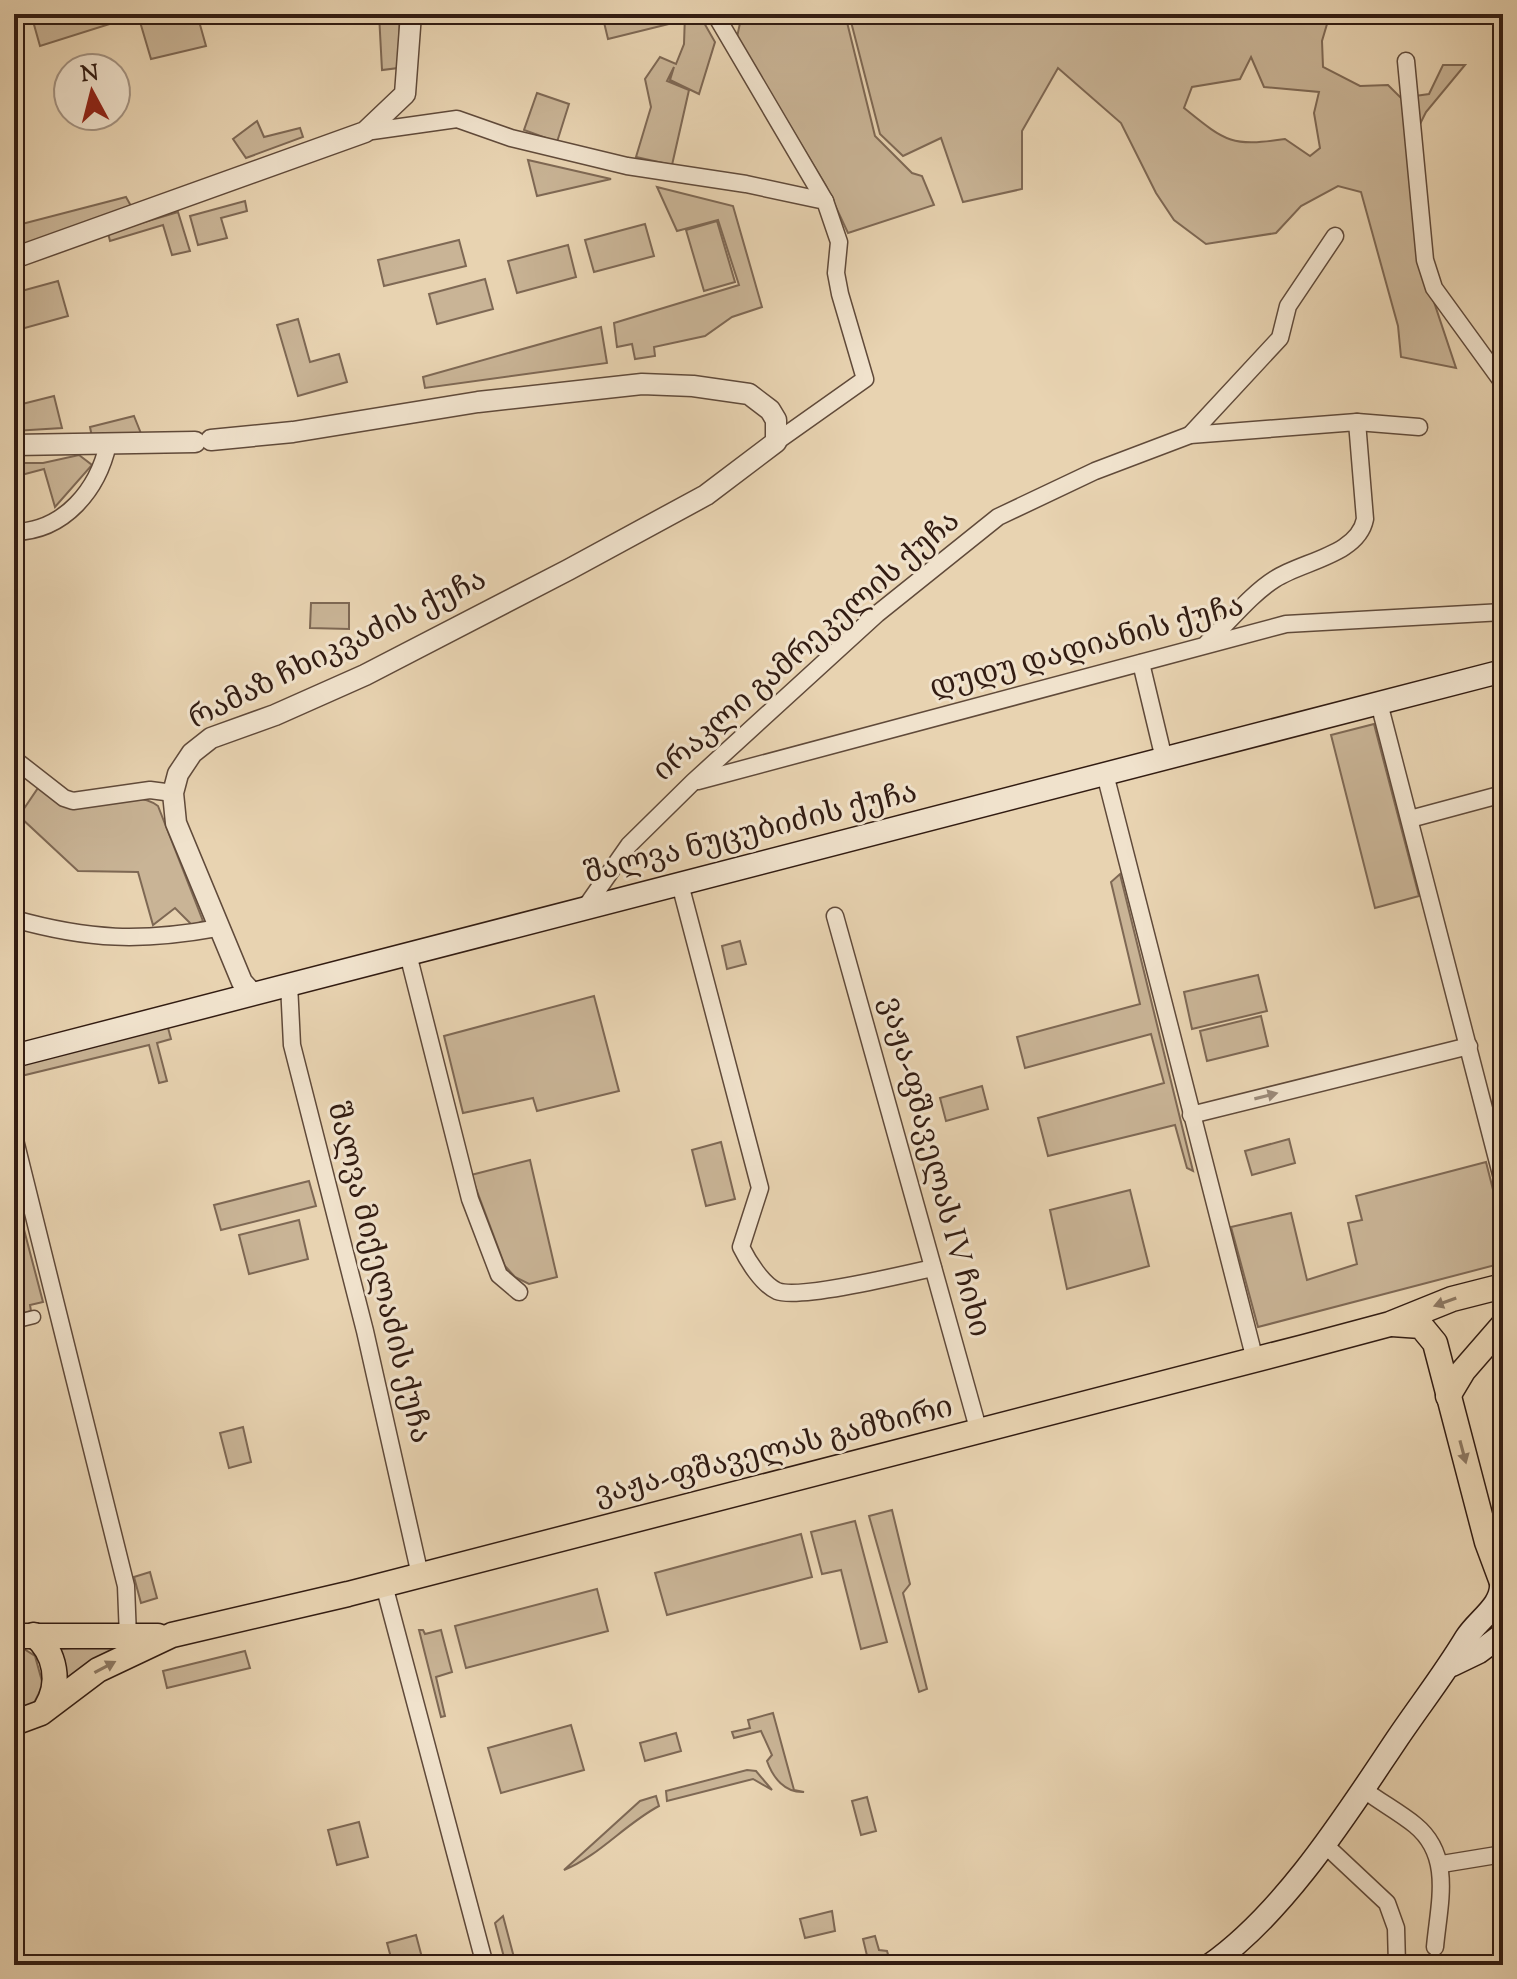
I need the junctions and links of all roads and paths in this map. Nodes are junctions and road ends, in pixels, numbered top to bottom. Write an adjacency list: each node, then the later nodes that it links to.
1 (411, 14): 4 (street)
2 (715, 14): 7 (street)
3 (1406, 61): 10 (street)
4 (405, 94): 5 (street); 6 (street)
5 (433, 121): 6 (street); 7 (street)
6 (365, 132): 9 (street)
7 (825, 201): 14 (street, რამაზ ჩხიკვაძის ქუჩა)
8 (1335, 236): 13 (street, ირაკლი გამრეკელის ქუჩა)
9 (14, 258)
10 (1503, 383)
11 (1357, 422): 12 (street, ირაკლი გამრეკელის ქუჩა); 13 (street, ირაკლი გამრეკელის ქუჩა); 19 (street)
12 (1419, 427)
13 (1190, 435): 26 (street, ირაკლი გამრეკელის ქუჩა)
14 (776, 442): 15 (street); 27 (street, რამაზ ჩხიკვაძის ქუჩა)
15 (108, 444): 16 (street); 17 (street)
16 (14, 445)
17 (14, 532)
18 (1503, 612): 19 (street, დუდუ დადიანის ქუჩა)
19 (1207, 643): 20 (street, დუდუ დადიანის ქუჩა)
20 (1141, 663): 24 (street); 26 (street, დუდუ დადიანის ქუჩა)
21 (1503, 671): 22 (main road, შალვა ნუცუბიძის ქუჩა)
22 (1379, 703): 24 (main road, შალვა ნუცუბიძის ქუჩა); 29 (street)
23 (14, 759): 27 (street)
24 (1164, 759): 25 (main road, შალვა ნუცუბიძის ქუჩა)
25 (1105, 774): 30 (main road, შალვა ნუცუბიძის ქუჩა); 40 (street)
26 (693, 782): 31 (street, ირაკლი გამრეკელის ქუჩა)
27 (173, 793): 34 (street)
28 (1503, 794): 29 (street)
29 (1410, 819): 38 (street)
30 (680, 884): 31 (main road, შალვა ნუცუბიძის ქუჩა); 43 (street)
31 (585, 908): 35 (main road, შალვა ნუცუბიძის ქუჩა)
32 (835, 916): 43 (street, ვაჟა-ფშაველას IV ჩიხი)
33 (14, 919): 34 (street)
34 (218, 928): 37 (street)
35 (408, 954): 36 (main road, შალვა ნუცუბიძის ქუჩა); 45 (street)
36 (289, 984): 37 (main road, შალვა ნუცუბიძის ქუჩა); 53 (street, შალვა მიქელაძის ქუჩა)
37 (253, 994): 39 (main road, შალვა ნუცუბიძის ქუჩა)
38 (1469, 1046): 40 (street, one-way to 38); 42 (street)
39 (14, 1056)
40 (1191, 1115): 50 (street)
41 (14, 1136): 59 (street)
42 (1503, 1182)
43 (933, 1268): 52 (street, ვაჟა-ფშაველას IV ჩიხი)
44 (1503, 1286): 48 (main road, ვაჟა-ფშაველას გამზირი, one-way to 48)
45 (519, 1292)
46 (34, 1317): 47 (street)
47 (14, 1322)
48 (1390, 1324): 50 (main road, ვაჟა-ფშაველას გამზირი); 51 (main road, ვაჟა-ფშაველას გამზირი)
49 (1503, 1325): 51 (main road)
50 (1255, 1360): 52 (main road, ვაჟა-ფშაველას გამზირი)
51 (1448, 1396): 54 (main road, ვაჟა-ფშაველას გამზირი, one-way to 54)
52 (979, 1432): 53 (main road, ვაჟა-ფშაველას გამზირი)
53 (420, 1575): 55 (main road, ვაჟა-ფშაველას გამზირი)
54 (1502, 1584): 60 (main road)
55 (384, 1585): 58 (main road, ვაჟა-ფშაველას გამზირი); 68 (street)
56 (1503, 1634): 60 (main road)
57 (24, 1635): 59 (main road, ვაჟა-ფშაველას გამზირი); 61 (main road)
58 (172, 1635): 59 (main road, ვაჟა-ფშაველას გამზირი); 61 (main road, ვაჟა-ფშაველას გამზირი, one-way to 58)
59 (128, 1637)
60 (1452, 1665): 63 (main road)
61 (45, 1710): 62 (main road, ვაჟა-ფშაველას გამზირი)
62 (14, 1723)
63 (1363, 1789): 64 (main road); 66 (street)
64 (1323, 1843): 69 (main road); 70 (street)
65 (1503, 1854): 66 (street)
66 (1442, 1864): 67 (street)
67 (1435, 1947)
68 (485, 1965)
69 (1210, 1965)
70 (1397, 1965)

